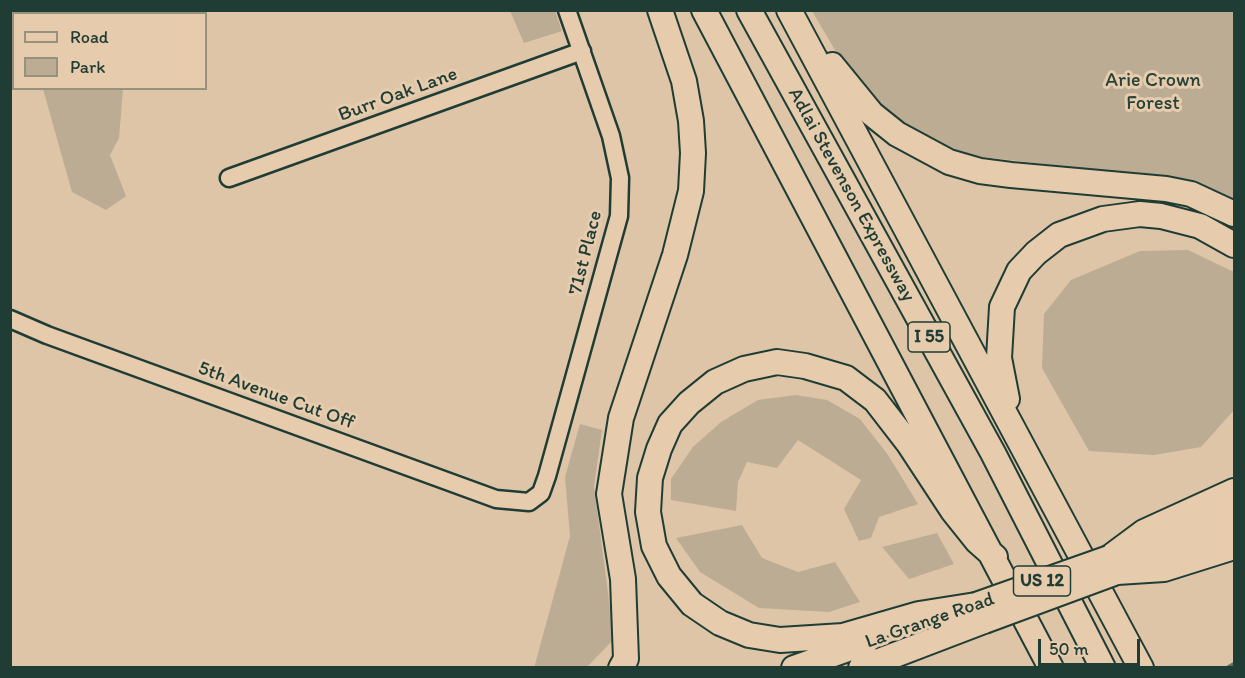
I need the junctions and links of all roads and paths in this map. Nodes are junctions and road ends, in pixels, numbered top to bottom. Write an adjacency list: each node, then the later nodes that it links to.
1 (567, 10): 7 (street, 71st Place)
2 (660, 10): 23 (highway)
3 (704, 10): 19 (highway, I 55)
4 (750, 10): 27 (highway, Adlai Stevenson Expressway / I 55)
5 (789, 10): 12 (highway)
6 (798, 10): 9 (highway)
7 (582, 51): 8 (street, Burr Oak Lane); 14 (street, 71st Place)
8 (229, 178)
9 (1234, 214)
10 (1234, 245): 12 (highway)
11 (10, 319): 14 (street, 5th Avenue Cut Off)
12 (1041, 478): 28 (highway)
13 (1234, 491): 18 (highway)
14 (529, 502)
15 (1234, 512): 18 (main road)
16 (1234, 531): 18 (main road)
17 (1234, 547): 18 (highway)
18 (1154, 551): 20 (highway); 20 (highway)
19 (994, 557): 21 (highway); 22 (highway, I 55)
20 (1113, 565): 21 (highway, La Grange Road / US 12, bridge)
21 (929, 632): 24 (highway, La Grange Road / US 12); 25 (highway, La Grange Road / US 12); 26 (highway)
22 (1046, 661)
23 (621, 668)
24 (794, 668)
25 (861, 668)
26 (899, 668)
27 (1103, 668)
28 (1143, 668)

